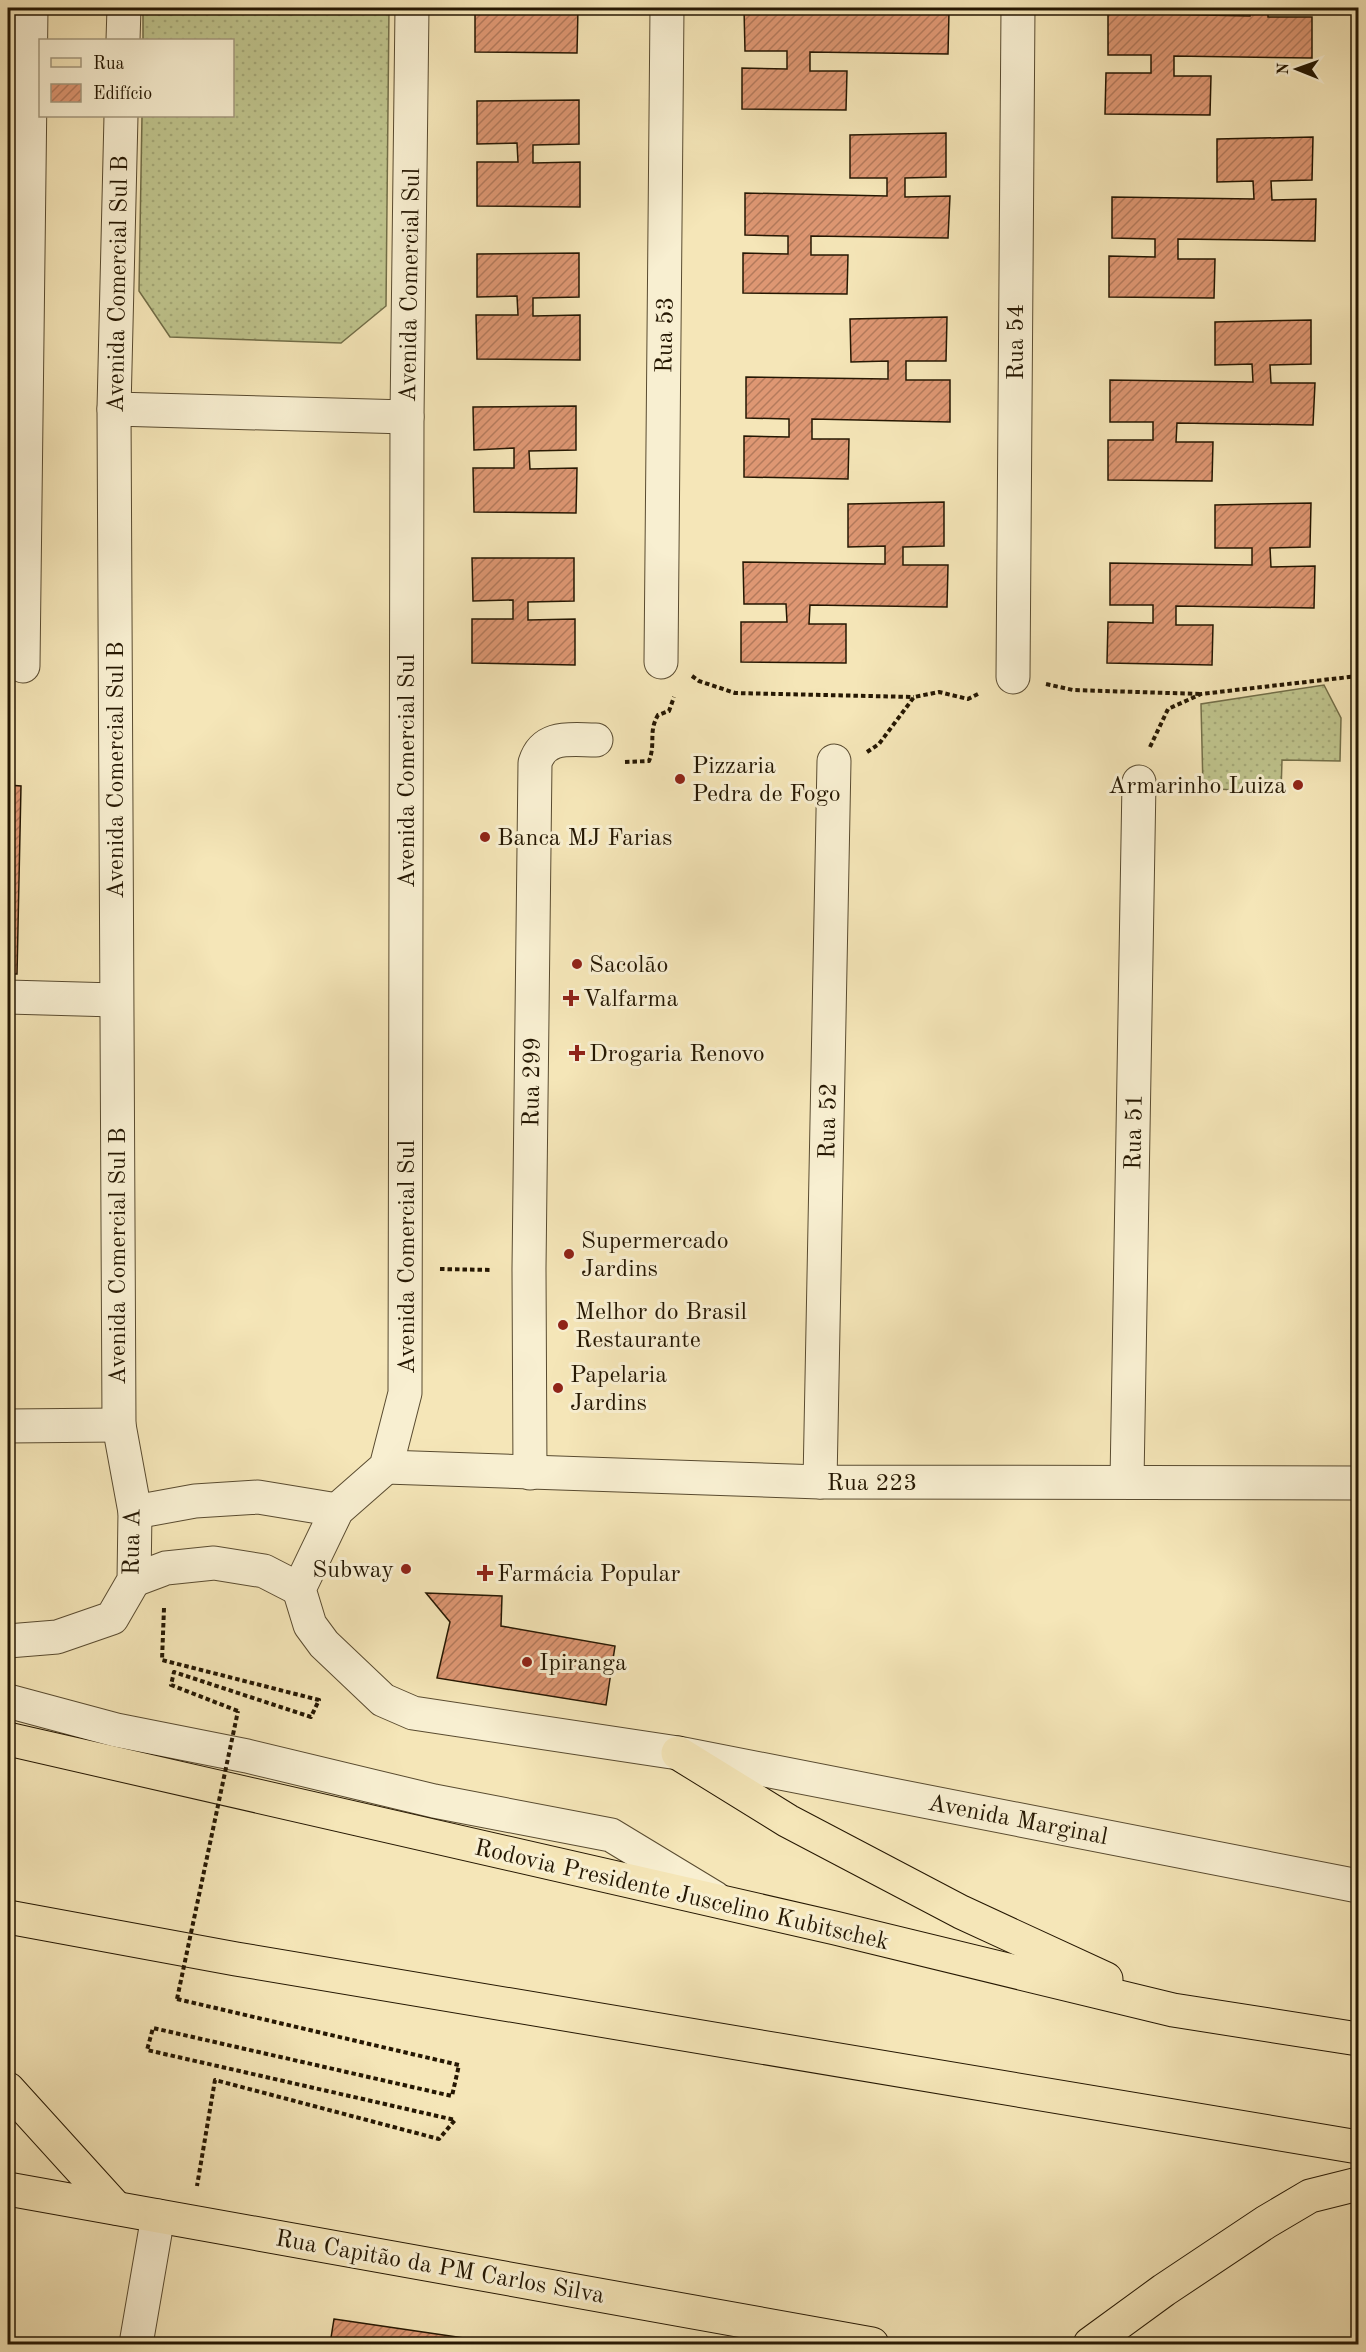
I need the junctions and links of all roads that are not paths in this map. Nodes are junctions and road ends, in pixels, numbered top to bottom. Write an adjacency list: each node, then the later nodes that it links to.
1 (32, 8): 11 (street)
2 (124, 8): 6 (street)
3 (412, 8): 9 (street, Avenida Comercial Sul)
4 (667, 8): 10 (street, Rua 53)
5 (1018, 8): 12 (street, Rua 54)
6 (123, 39)
7 (121, 117): 8 (street, Avenida Comercial Sul B)
8 (114, 409): 9 (street); 17 (street, Avenida Comercial Sul B)
9 (407, 417): 20 (street, Avenida Comercial Sul)
10 (669, 663)
11 (23, 666)
12 (1013, 677)
13 (596, 740): 21 (street, Rua 299)
14 (834, 760): 23 (street, Rua 52)
15 (1139, 782): 22 (street, Rua 51)
16 (8, 997): 17 (street)
17 (115, 1000): 18 (street, Avenida Comercial Sul B)
18 (119, 1425): 19 (street); 26 (street, Rua A)
19 (8, 1426)
20 (386, 1467): 21 (street, Rua 223); 25 (street)
21 (530, 1473): 23 (street, Rua 223)
22 (1127, 1481): 23 (street, Rua 223); 24 (street, Rua 223)
23 (820, 1482)
24 (1359, 1483)
25 (337, 1510): 26 (street); 28 (street)
26 (135, 1512): 27 (street, Rua A)
27 (134, 1580): 28 (street); 29 (street, Rua A)
28 (299, 1589): 32 (street, Avenida Marginal)
29 (8, 1641)
30 (8, 1701): 34 (street)
31 (8, 1739): 34 (main road, Rodovia Presidente Juscelino Kubitschek)
32 (678, 1753): 33 (street, Avenida Marginal); 36 (main road)
33 (1359, 1886)
34 (721, 1902): 36 (main road, Rodovia Presidente Juscelino Kubitschek)
35 (8, 1917): 39 (main road)
36 (1173, 2010): 37 (main road, Rodovia Presidente Juscelino Kubitschek)
37 (1359, 2039)
38 (8, 2089): 42 (main road)
39 (1359, 2147)
40 (1359, 2184): 46 (main road)
41 (8, 2189): 42 (main road, Rua Capitão da PM Carlos Silva)
42 (116, 2208): 43 (main road, Rua Capitão da PM Carlos Silva)
43 (158, 2216): 44 (street); 45 (main road, Rua Capitão da PM Carlos Silva)
44 (136, 2344)
45 (872, 2344)
46 (1090, 2344)

